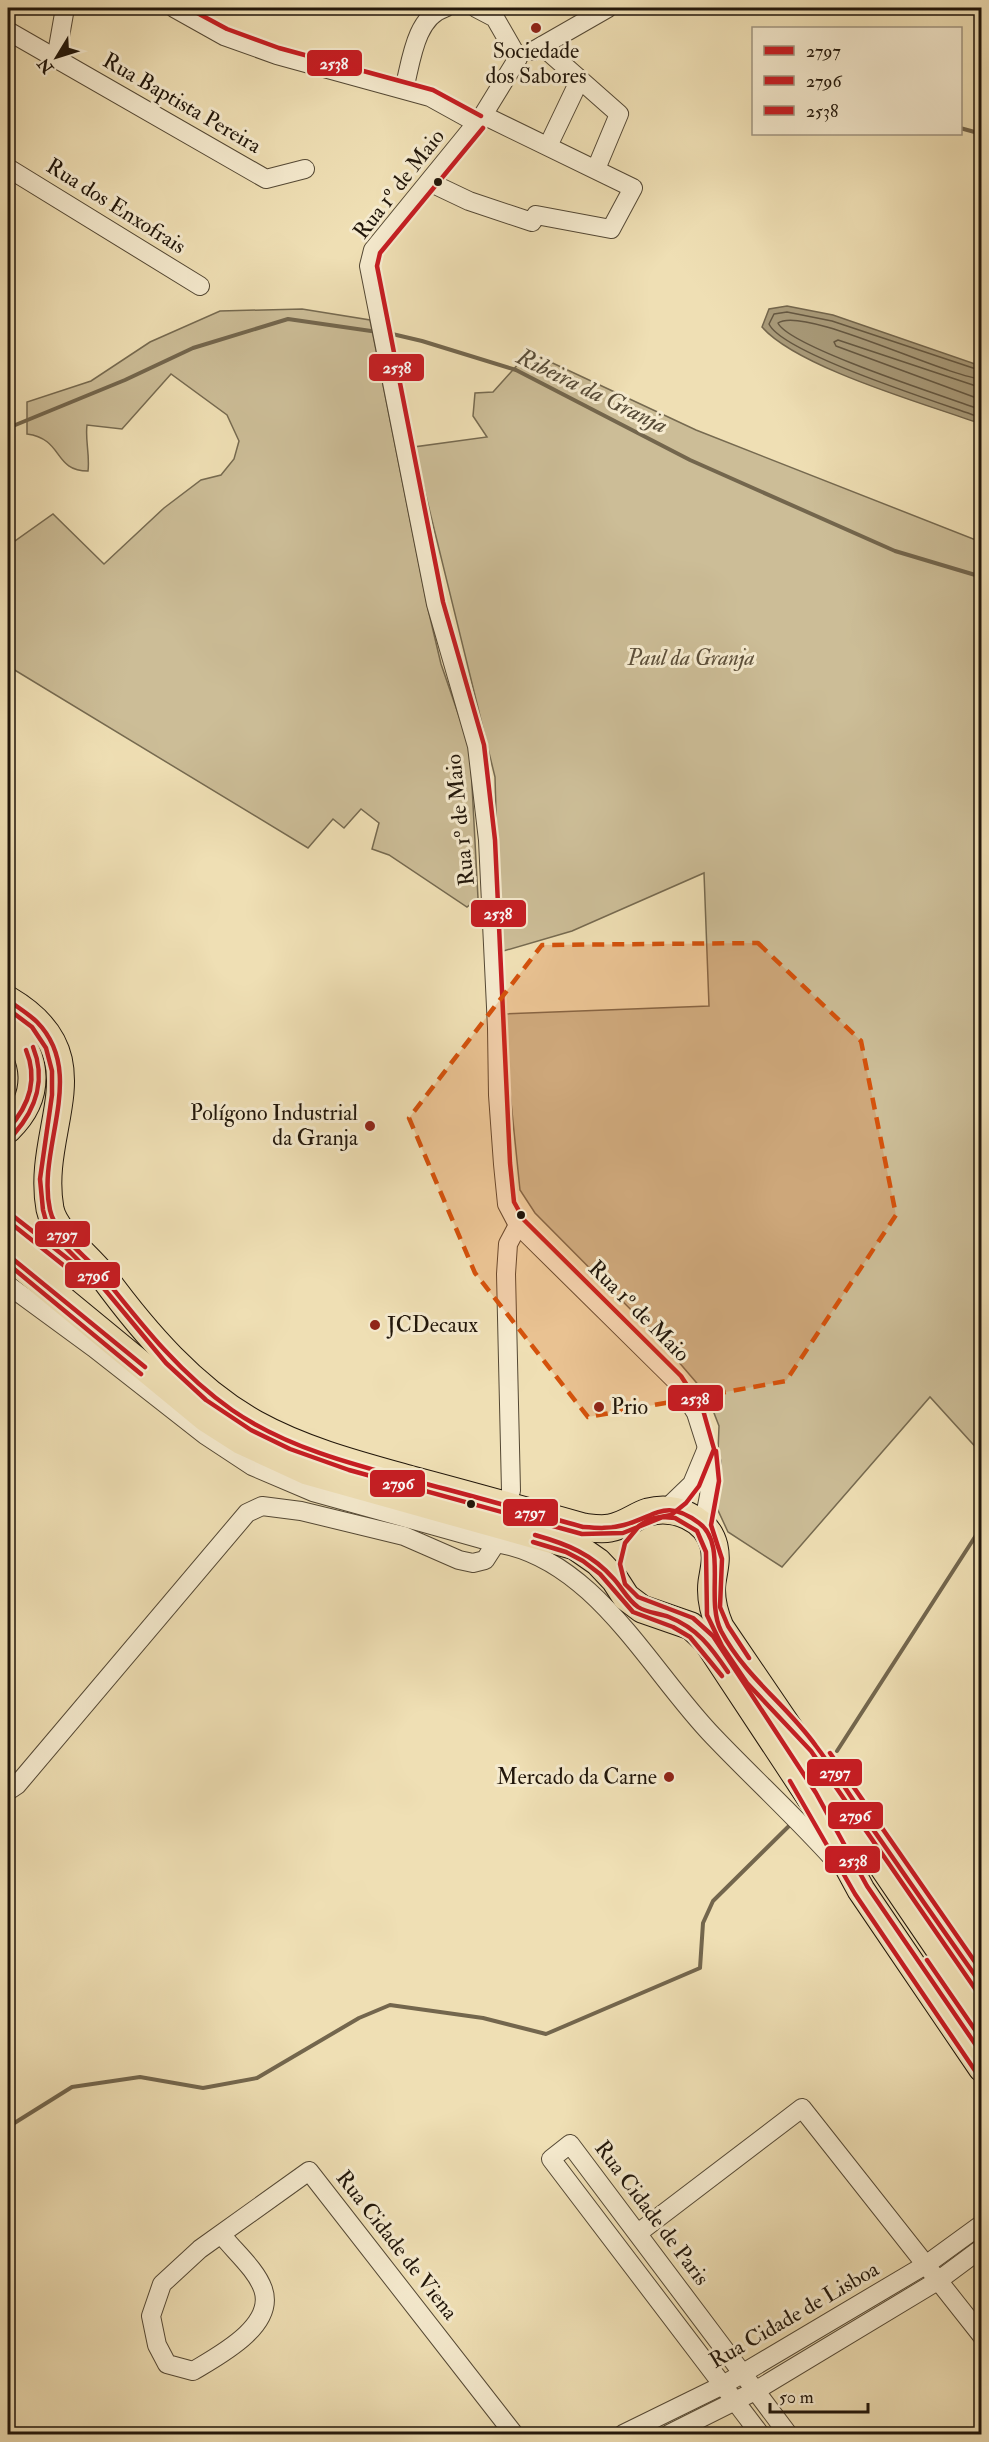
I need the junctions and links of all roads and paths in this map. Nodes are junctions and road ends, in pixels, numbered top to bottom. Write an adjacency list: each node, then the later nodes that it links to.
1 (65, 8): 9 (street)
2 (174, 8): 11 (street)
3 (445, 8): 11 (street)
4 (476, 8): 8 (street)
5 (608, 8): 7 (street)
6 (8, 31): 9 (street, Rua Baptista Pereira)
7 (542, 46): 8 (street); 10 (street)
8 (518, 58): 12 (street, Rua 1º de Maio)
9 (56, 59): 15 (street, Rua Baptista Pereira)
10 (580, 79): 13 (street); 16 (street)
11 (404, 89): 12 (street)
12 (480, 119): 13 (street); 17 (street, Rua 1º de Maio)
13 (548, 146): 16 (street)
14 (8, 168): 18 (street, Rua dos Enxofrais)
15 (305, 169)
16 (596, 169): 17 (street)
17 (429, 182): 23 (street, Rua 1º de Maio)
18 (200, 286)
19 (8, 1000): 27 (highway)
20 (8, 1024): 21 (highway)
21 (8, 1129)
22 (8, 1212): 27 (highway)
23 (518, 1225): 29 (street, Rua 1º de Maio); 30 (street)
24 (8, 1231): 28 (highway)
25 (8, 1256): 28 (highway)
26 (8, 1285): 34 (street)
27 (128, 1310): 32 (highway)
28 (206, 1418): 35 (highway)
29 (707, 1448): 31 (street); 33 (street, Rua 1º de Maio)
30 (511, 1491)
31 (666, 1509): 32 (highway); 33 (highway)
32 (629, 1523): 35 (highway)
33 (703, 1527): 36 (highway)
34 (496, 1543): 39 (street); 41 (street)
35 (615, 1580): 37 (highway)
36 (712, 1584): 37 (highway); 38 (highway)
37 (662, 1614): 40 (highway)
38 (756, 1682): 42 (highway); 43 (highway)
39 (8, 1791)
40 (810, 1797): 41 (highway); 44 (highway)
41 (861, 1890): 45 (highway)
42 (981, 1986)
43 (981, 2012)
44 (981, 2041)
45 (981, 2068)
46 (981, 2224): 50 (street, Rua Cidade de Lisboa)
47 (638, 2233): 50 (street); 53 (street, Rua Cidade de Paris); 54 (street, Rua Cidade de Paris)
48 (221, 2234): 48 (street, Rua Cidade de Viena); 57 (street, Rua Cidade de Viena)
49 (981, 2248): 51 (street, Rua Cidade de Lisboa)
50 (927, 2264): 51 (street); 53 (street, Rua Cidade de Lisboa)
51 (939, 2280): 52 (street); 55 (street, Rua Cidade de Lisboa)
52 (981, 2336)
53 (742, 2372): 54 (street, Rua Cidade de Lisboa); 55 (street, Rua Cidade de Paris)
54 (723, 2385): 56 (street, Rua Cidade de Paris); 58 (street, Rua Cidade de Lisboa)
55 (755, 2391): 56 (street, Rua Cidade de Lisboa); 61 (street, Rua Cidade de Paris)
56 (735, 2402): 59 (street, Rua Cidade de Lisboa); 60 (street, Rua Cidade de Paris)
57 (514, 2434)
58 (623, 2434)
59 (669, 2434)
60 (760, 2434)
61 (788, 2434)

